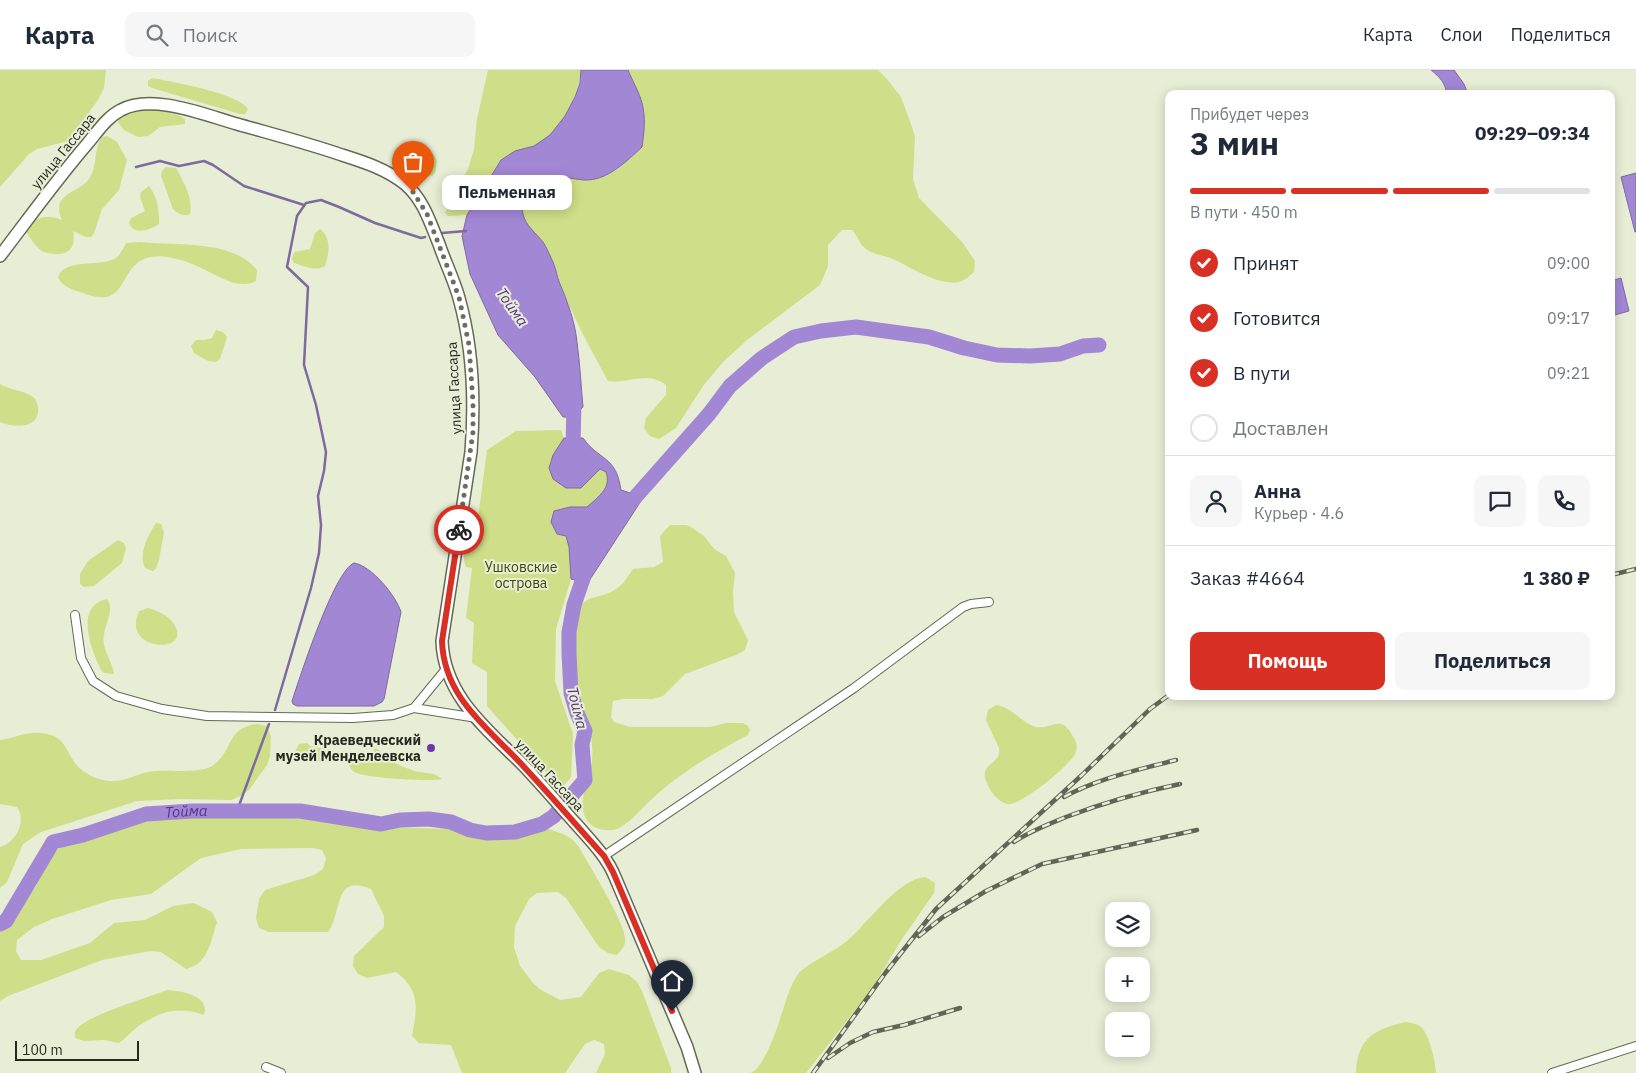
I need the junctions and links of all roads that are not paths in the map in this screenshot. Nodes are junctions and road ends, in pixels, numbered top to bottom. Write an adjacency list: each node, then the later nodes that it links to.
1 (0, 256): 4 (main road, улица Гассара)
2 (989, 602): 7 (street)
3 (75, 615): 5 (street)
4 (446, 669): 5 (street); 6 (main road, улица Гассара)
5 (414, 708): 6 (street)
6 (476, 718): 7 (main road, улица Гассара)
7 (604, 856): 11 (main road, улица Гассара)
8 (1636, 1046): 12 (street)
9 (266, 1067): 10 (street)
10 (281, 1073)
11 (695, 1073)
12 (1552, 1073)

